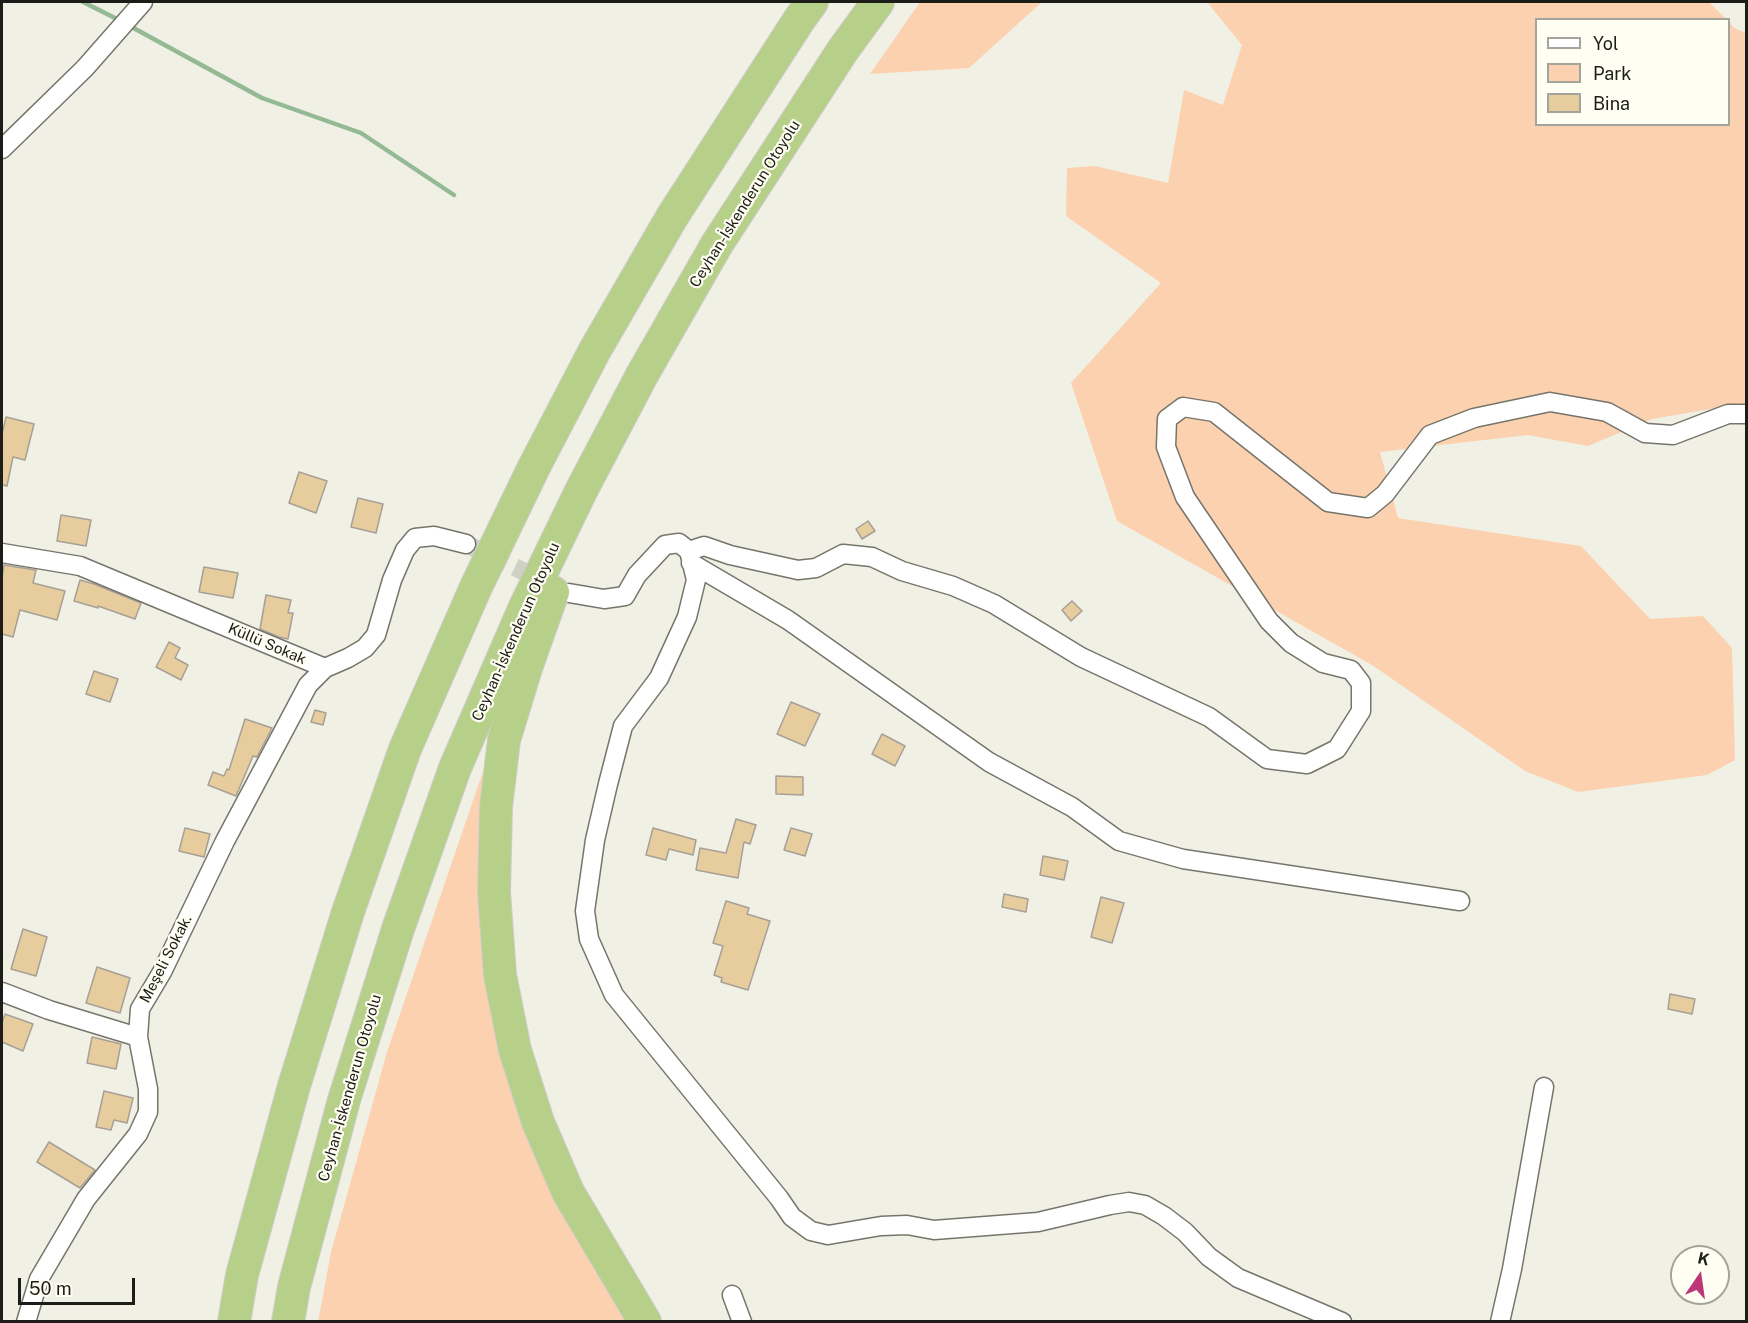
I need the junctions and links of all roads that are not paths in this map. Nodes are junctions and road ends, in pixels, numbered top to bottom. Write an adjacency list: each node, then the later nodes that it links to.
1 (812, 2): 18 (highway)
2 (878, 2): 5 (highway, Ceyhan-İskenderun Otoyolu)
3 (142, 4): 4 (street)
4 (2, 149)
5 (717, 244): 19 (highway, Ceyhan-İskenderun Otoyolu); 20 (highway)
6 (1746, 414): 9 (street)
7 (466, 544): 11 (street, Küllü Sokak)
8 (2, 553): 11 (street, Küllü Sokak)
9 (690, 557): 10 (street); 12 (street); 22 (street)
10 (569, 593)
11 (325, 668): 14 (street, Meşeli Sokak.)
12 (1460, 901)
13 (2, 992): 14 (street)
14 (138, 1037): 17 (street, Meşeli Sokak.)
15 (1544, 1087): 23 (street)
16 (732, 1295): 21 (street)
17 (26, 1322)
18 (233, 1322)
19 (288, 1322)
20 (645, 1322)
21 (742, 1322)
22 (1342, 1322)
23 (1500, 1322)

